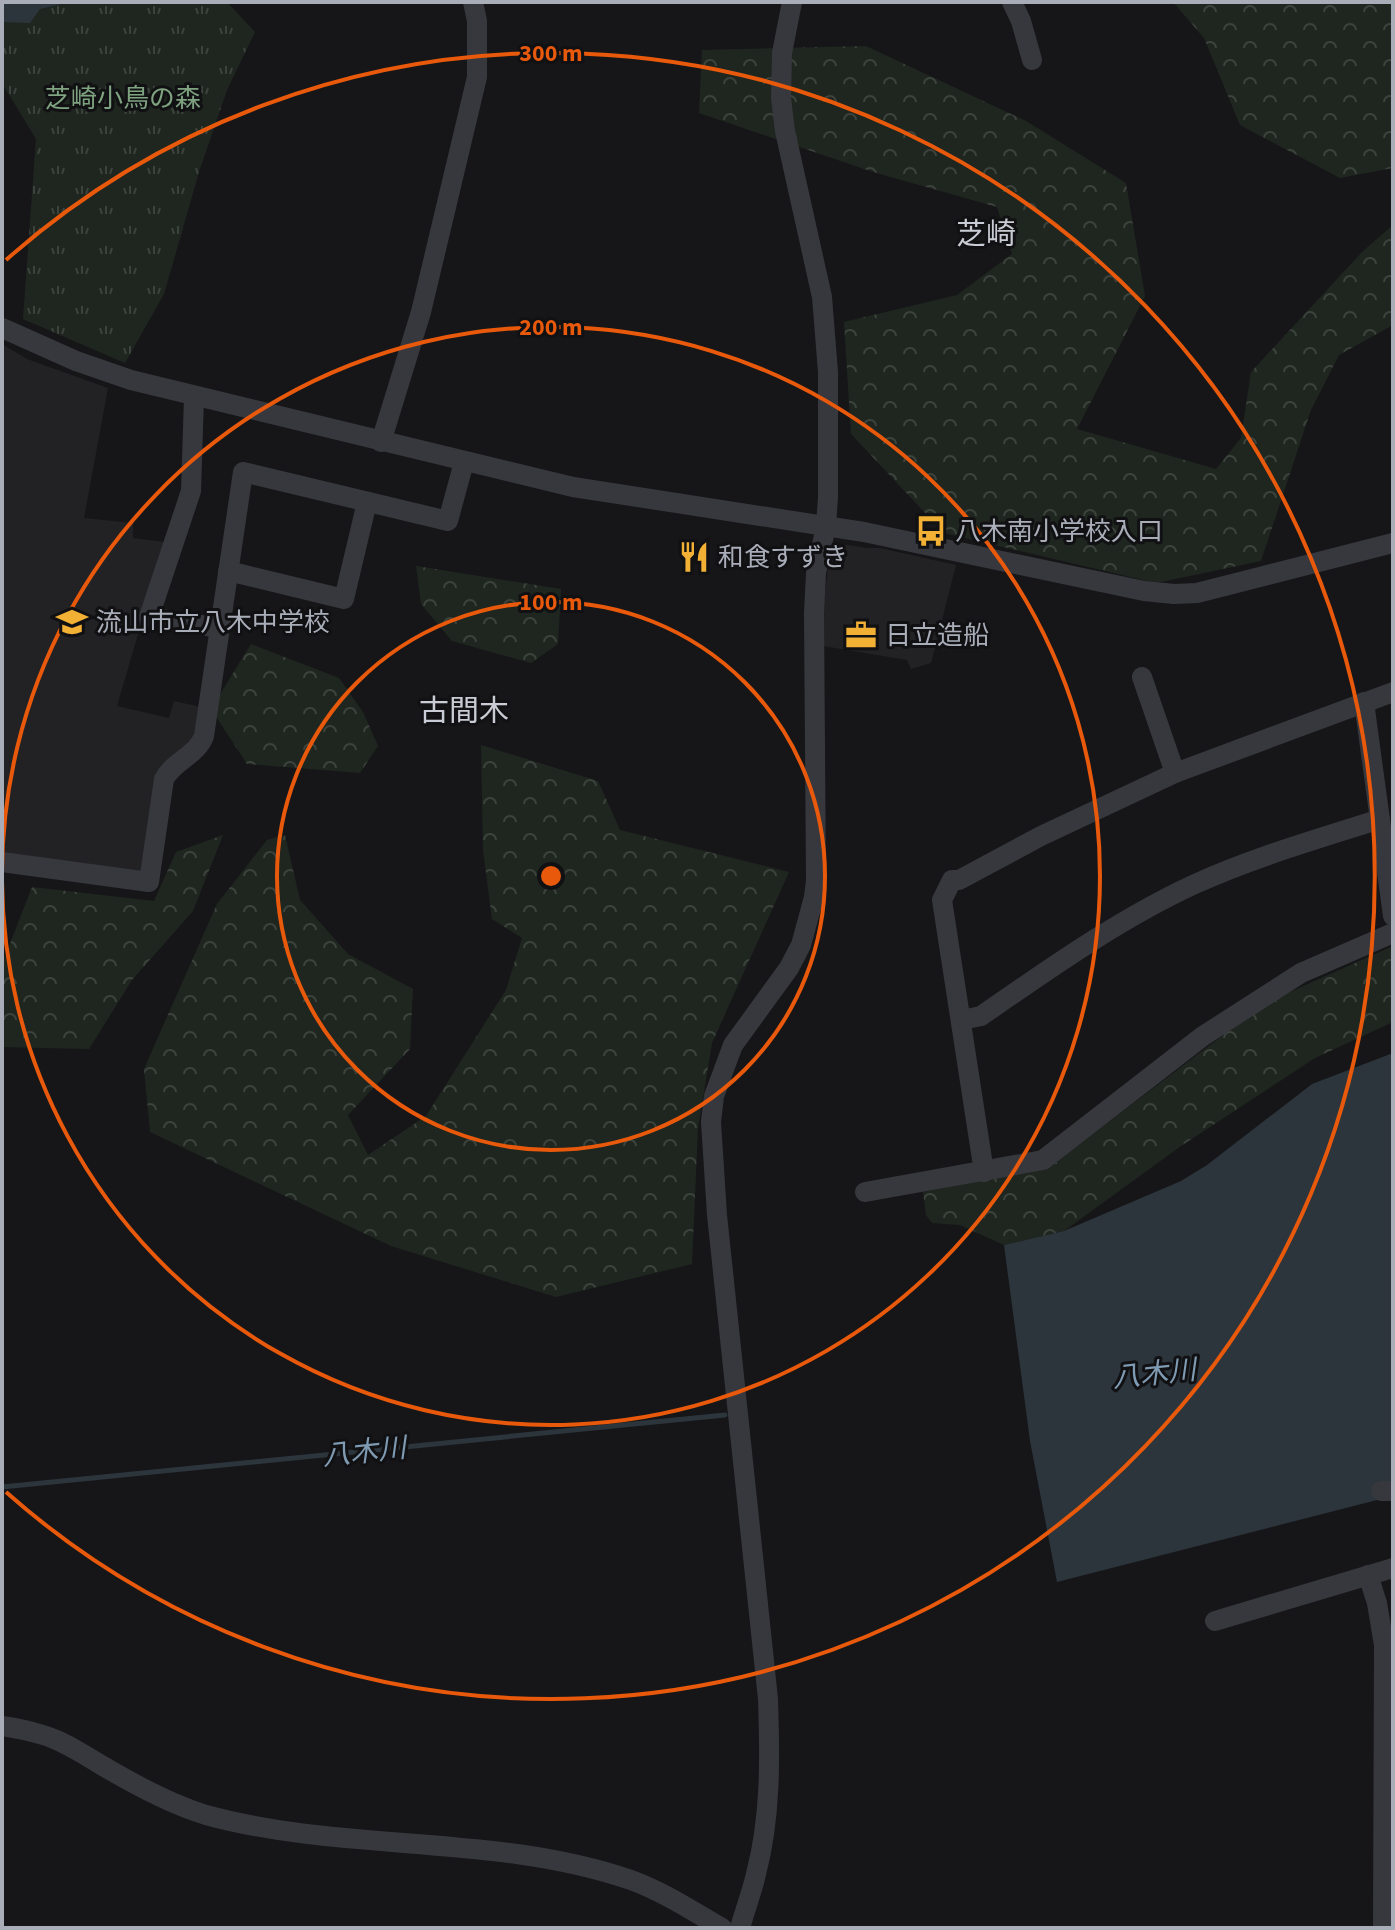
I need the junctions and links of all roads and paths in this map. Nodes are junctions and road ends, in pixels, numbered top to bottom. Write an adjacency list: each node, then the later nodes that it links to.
1 (473, 2): 7 (street)
2 (792, 2): 10 (street)
3 (1012, 2): 4 (street)
4 (1032, 60)
5 (2, 328): 6 (street)
6 (194, 397): 7 (street); 13 (street)
7 (381, 442): 8 (street)
8 (464, 462): 9 (street); 10 (street)
9 (367, 502): 12 (street); 12 (street)
10 (826, 526): 11 (street); 31 (street)
11 (1393, 543)
12 (228, 571): 13 (street)
13 (220, 628): 19 (street)
14 (1142, 677): 17 (street)
15 (1393, 692): 16 (street)
16 (1364, 702): 17 (street); 18 (street)
17 (1175, 773): 22 (street)
18 (1380, 819): 20 (street); 22 (street)
19 (2, 862)
20 (1393, 916)
21 (1393, 933): 23 (street)
22 (962, 1020): 23 (street)
23 (984, 1172): 24 (street)
24 (865, 1192)
25 (1393, 1568): 26 (street)
26 (1368, 1575): 27 (street); 29 (street)
27 (1215, 1621)
28 (2, 1726): 30 (street)
29 (1387, 1801): 32 (street)
30 (722, 1928)
31 (740, 1928)
32 (1383, 1928)

